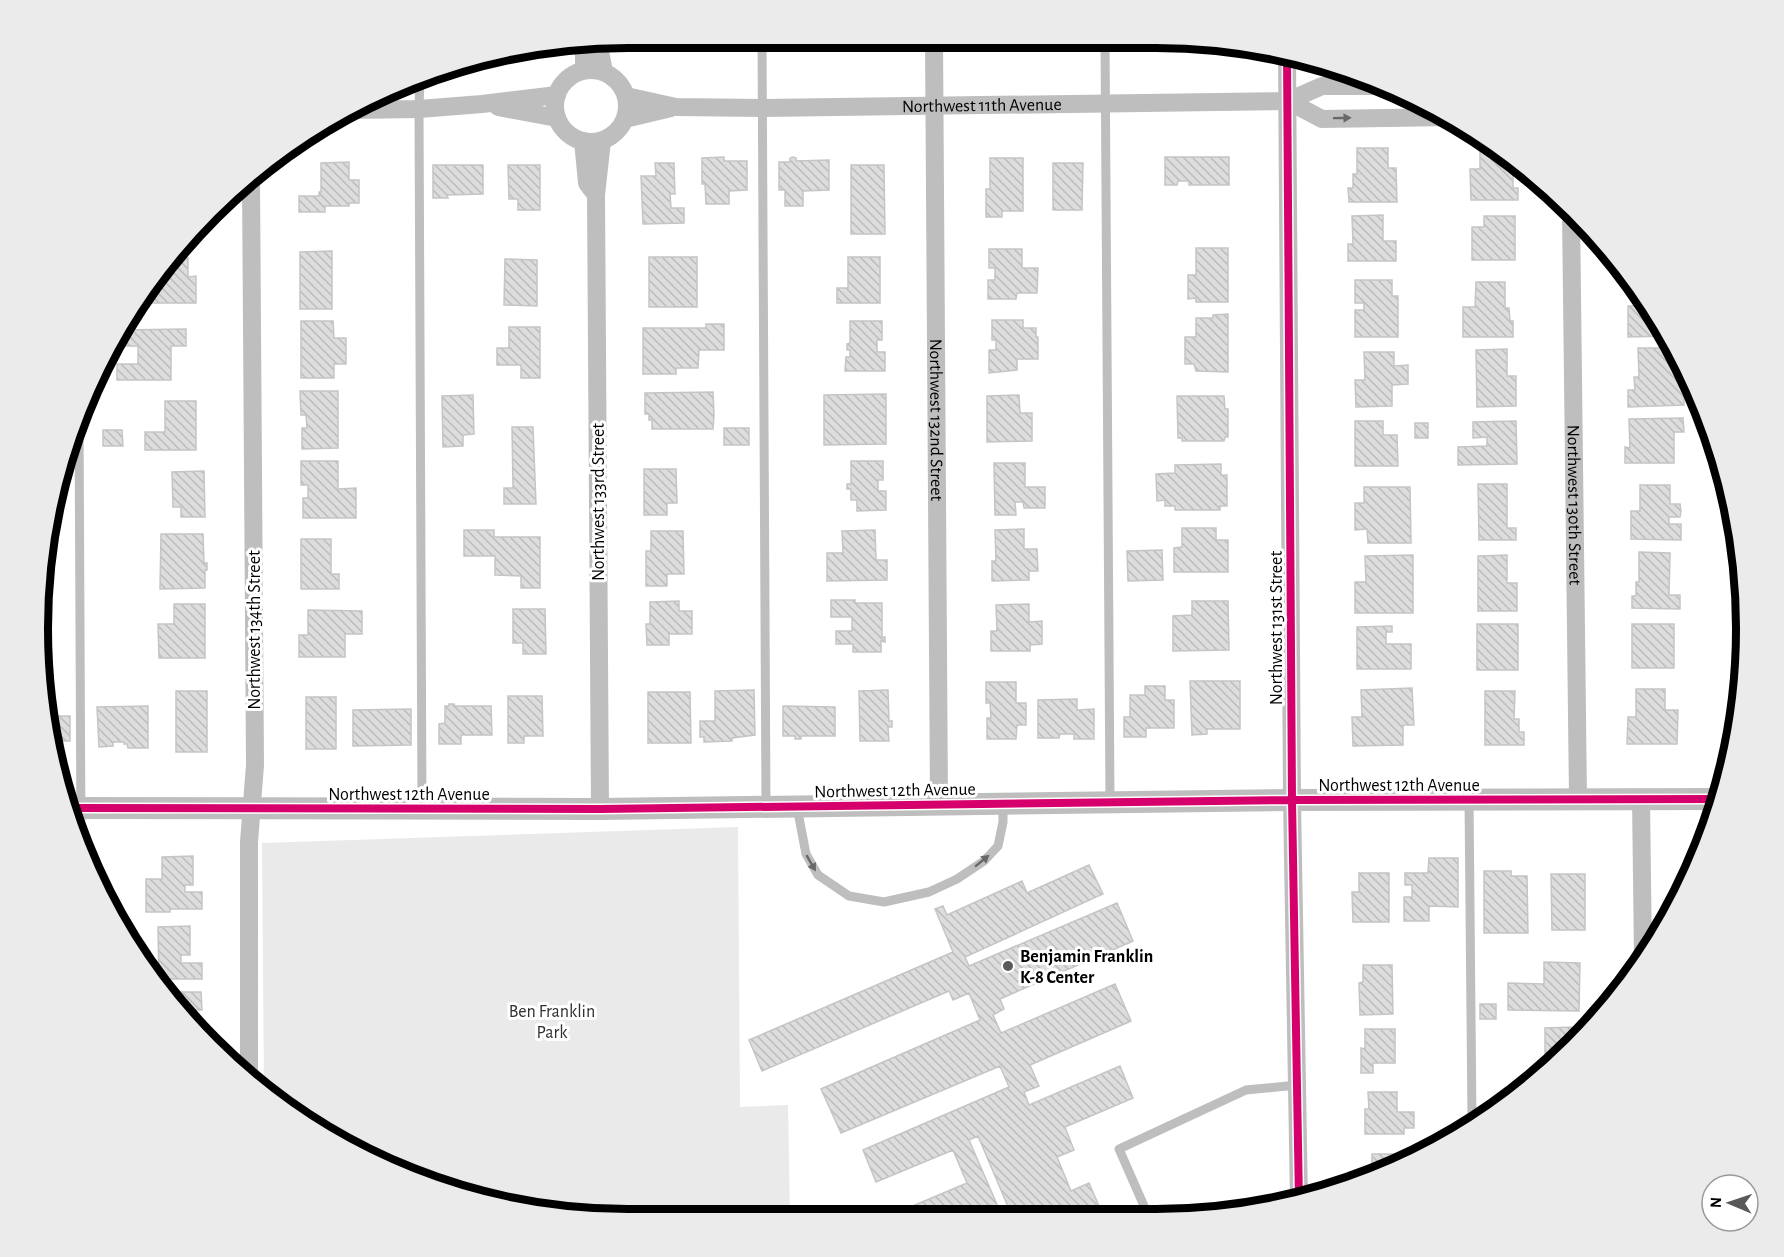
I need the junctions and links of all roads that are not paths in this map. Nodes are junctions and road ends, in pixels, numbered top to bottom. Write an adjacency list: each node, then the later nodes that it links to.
1 (762, 48): 18 (lane)
2 (934, 48): 16 (street, Northwest 132nd Street)
3 (1105, 48): 14 (lane)
4 (599, 49): 8 (street)
5 (584, 50): 7 (street)
6 (1287, 63): 13 (street, Northwest 131st Street)
7 (584, 70): 8 (street); 11 (street)
8 (604, 72): 12 (street)
9 (1361, 86): 13 (street, Northwest 11th Avenue)
10 (419, 87): 19 (lane)
11 (557, 95): 15 (street); 22 (street)
12 (626, 96): 17 (street, Northwest 11th Avenue); 23 (street)
13 (1287, 101): 14 (street, Northwest 11th Avenue); 21 (street, Northwest 11th Avenue, one-way to 21); 33 (street, Northwest 131st Street)
14 (1105, 103): 16 (street, Northwest 11th Avenue); 35 (lane)
15 (482, 104): 19 (street); 22 (street)
16 (935, 105): 18 (street, Northwest 11th Avenue); 37 (street, Northwest 132nd Street)
17 (676, 107): 18 (street, Northwest 11th Avenue); 23 (street, Northwest 11th Avenue)
18 (763, 108): 39 (lane)
19 (418, 109): 20 (street); 43 (lane)
20 (369, 110)
21 (1430, 117)
22 (557, 118): 24 (street)
23 (625, 119): 25 (street)
24 (583, 141): 25 (street); 27 (street, Northwest 133rd Street)
25 (602, 141): 27 (street, Northwest 133rd Street)
26 (251, 188): 42 (street, Northwest 134th Street)
27 (596, 195): 44 (street, Northwest 133rd Street)
28 (1570, 222): 31 (street, Northwest 130th Street)
29 (79, 443): 38 (lane)
30 (1469, 799): 31 (street, Northwest 12th Avenue); 33 (street, Northwest 12th Avenue); 48 (lane)
31 (1578, 799): 34 (street, Northwest 12th Avenue)
32 (1710, 799): 34 (street, Northwest 12th Avenue)
33 (1292, 800): 35 (street, Northwest 12th Avenue); 47 (street, Northwest 131st Street)
34 (1641, 800): 45 (street)
35 (1110, 802): 36 (street, Northwest 12th Avenue)
36 (1003, 803): 37 (street, Northwest 12th Avenue); 40 (lane, one-way to 36)
37 (939, 804): 40 (street, Northwest 12th Avenue)
38 (76, 805)
39 (766, 807): 40 (street, Northwest 12th Avenue); 44 (street, Northwest 12th Avenue)
40 (797, 807)
41 (76, 808): 42 (street, Northwest 12th Avenue)
42 (251, 809): 43 (street, Northwest 12th Avenue); 46 (street, Northwest 134th Street)
43 (422, 809): 44 (street, Northwest 12th Avenue)
44 (600, 809)
45 (1643, 943)
46 (249, 1067)
47 (1297, 1085): 49 (street, Northwest 131st Street); 50 (lane)
48 (1472, 1115)
49 (1299, 1191)
50 (1145, 1209)

